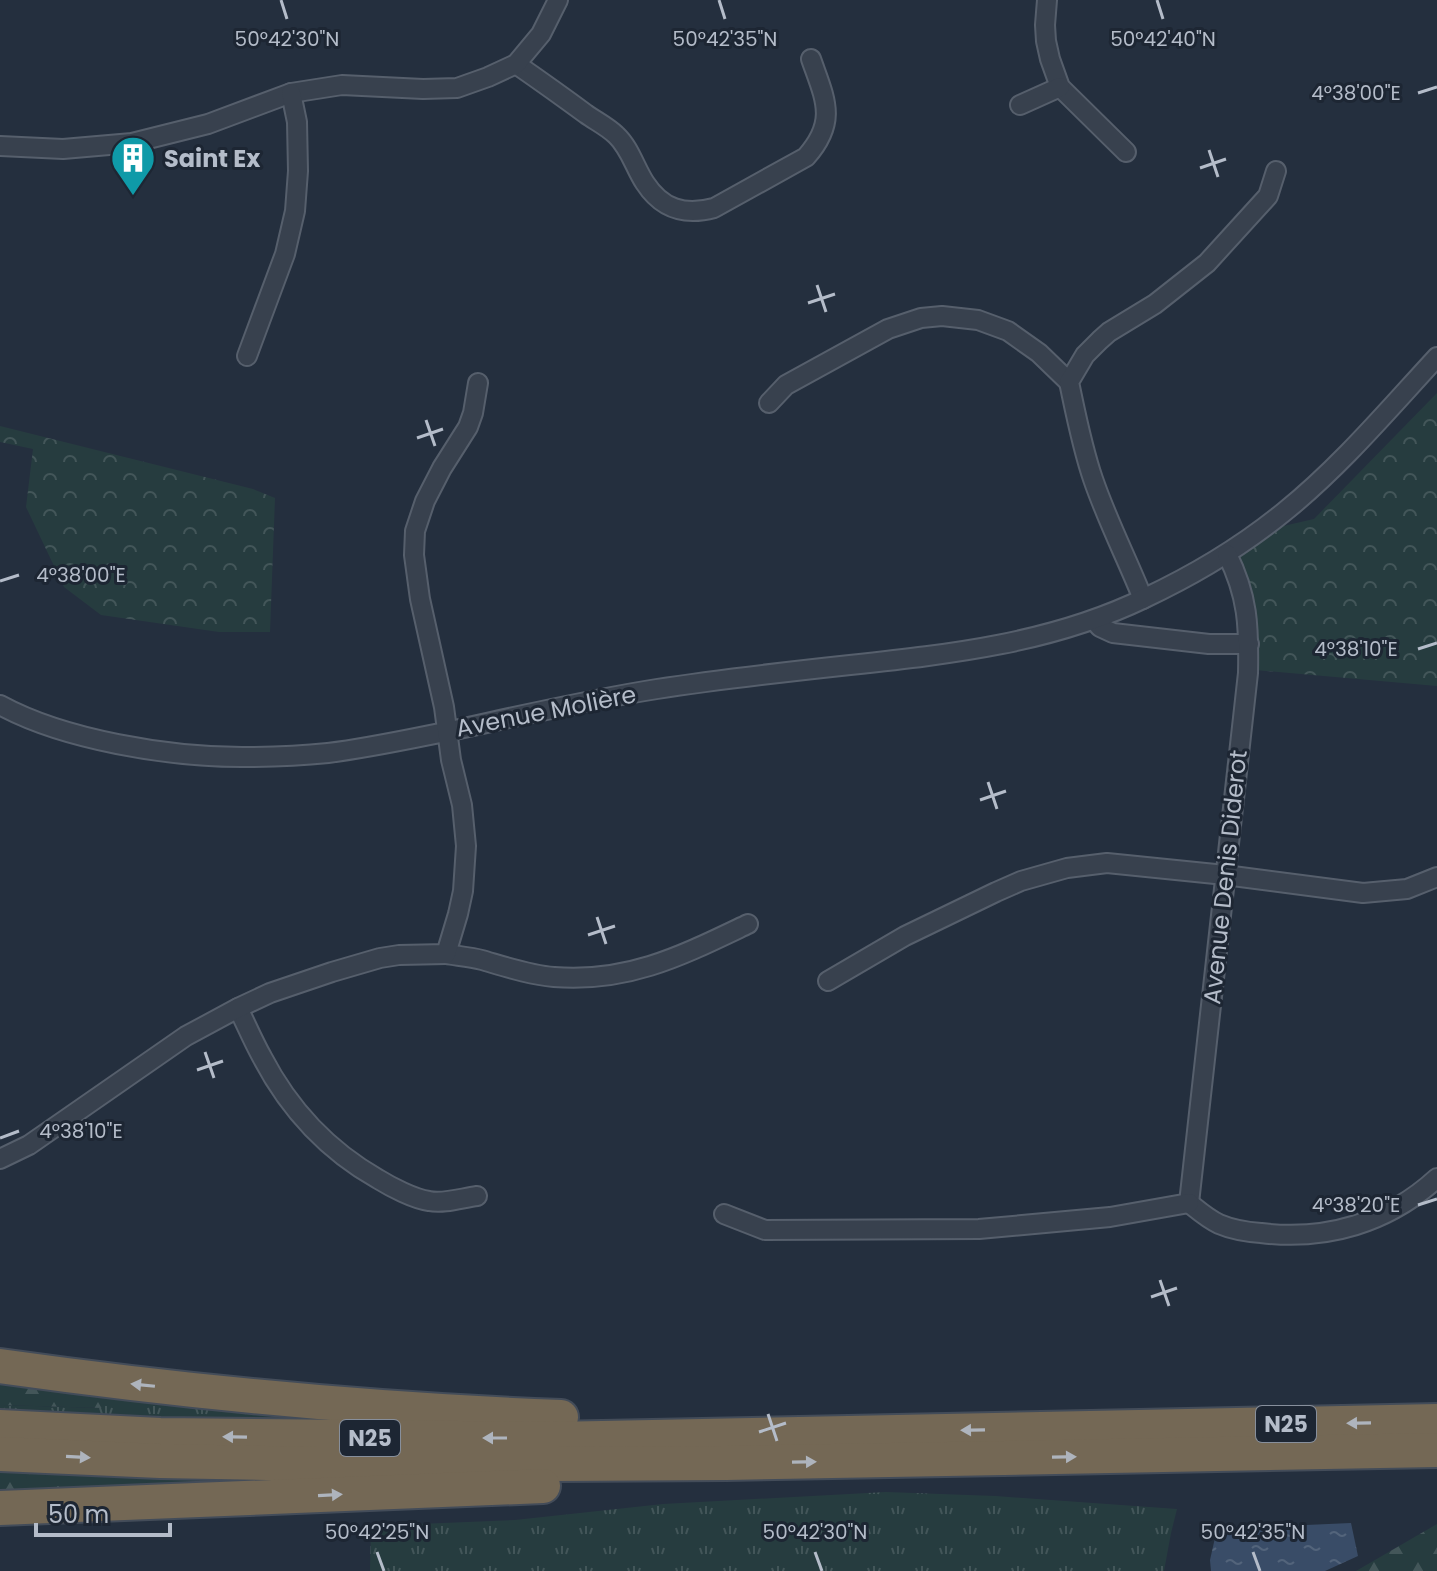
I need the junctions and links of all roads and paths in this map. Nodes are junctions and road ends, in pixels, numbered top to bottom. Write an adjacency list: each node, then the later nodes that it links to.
1 (558, 0): 4 (street)
2 (1047, 0): 5 (street)
3 (811, 59): 4 (street)
4 (516, 64): 6 (street)
5 (1060, 87): 7 (street); 9 (street)
6 (291, 93): 8 (street); 11 (street)
7 (1020, 105)
8 (0, 146)
9 (1126, 152)
10 (1276, 171): 13 (street)
11 (247, 356)
12 (1437, 357): 16 (street, Avenue Molière)
13 (1069, 382): 15 (street); 17 (street)
14 (478, 383): 21 (street)
15 (769, 403)
16 (1227, 554): 17 (street, Avenue Molière); 19 (street, Avenue Denis Diderot)
17 (1143, 599): 18 (street, Avenue Molière)
18 (1094, 620): 19 (street); 21 (street, Avenue Molière)
19 (1249, 644): 22 (street, Avenue Denis Diderot)
20 (0, 705): 21 (street, Avenue Molière)
21 (447, 731): 25 (street)
22 (1225, 875): 23 (street); 26 (street); 31 (street, Avenue Denis Diderot)
23 (1437, 877)
24 (748, 924): 25 (street)
25 (446, 954): 27 (street)
26 (828, 981)
27 (238, 1008): 28 (street); 30 (street)
28 (0, 1159)
29 (1437, 1178): 31 (street)
30 (477, 1196)
31 (1189, 1203): 32 (street)
32 (724, 1214)
33 (0, 1366): 36 (highway, one-way to 33)
34 (1437, 1421): 36 (highway, N25, one-way to 36)
35 (0, 1427): 36 (highway, N25, one-way to 35)
36 (733, 1449): 37 (highway, N25, one-way to 37); 38 (highway, N25, one-way to 36); 39 (highway, one-way to 36)
37 (1437, 1450)
38 (0, 1454)
39 (0, 1508)

